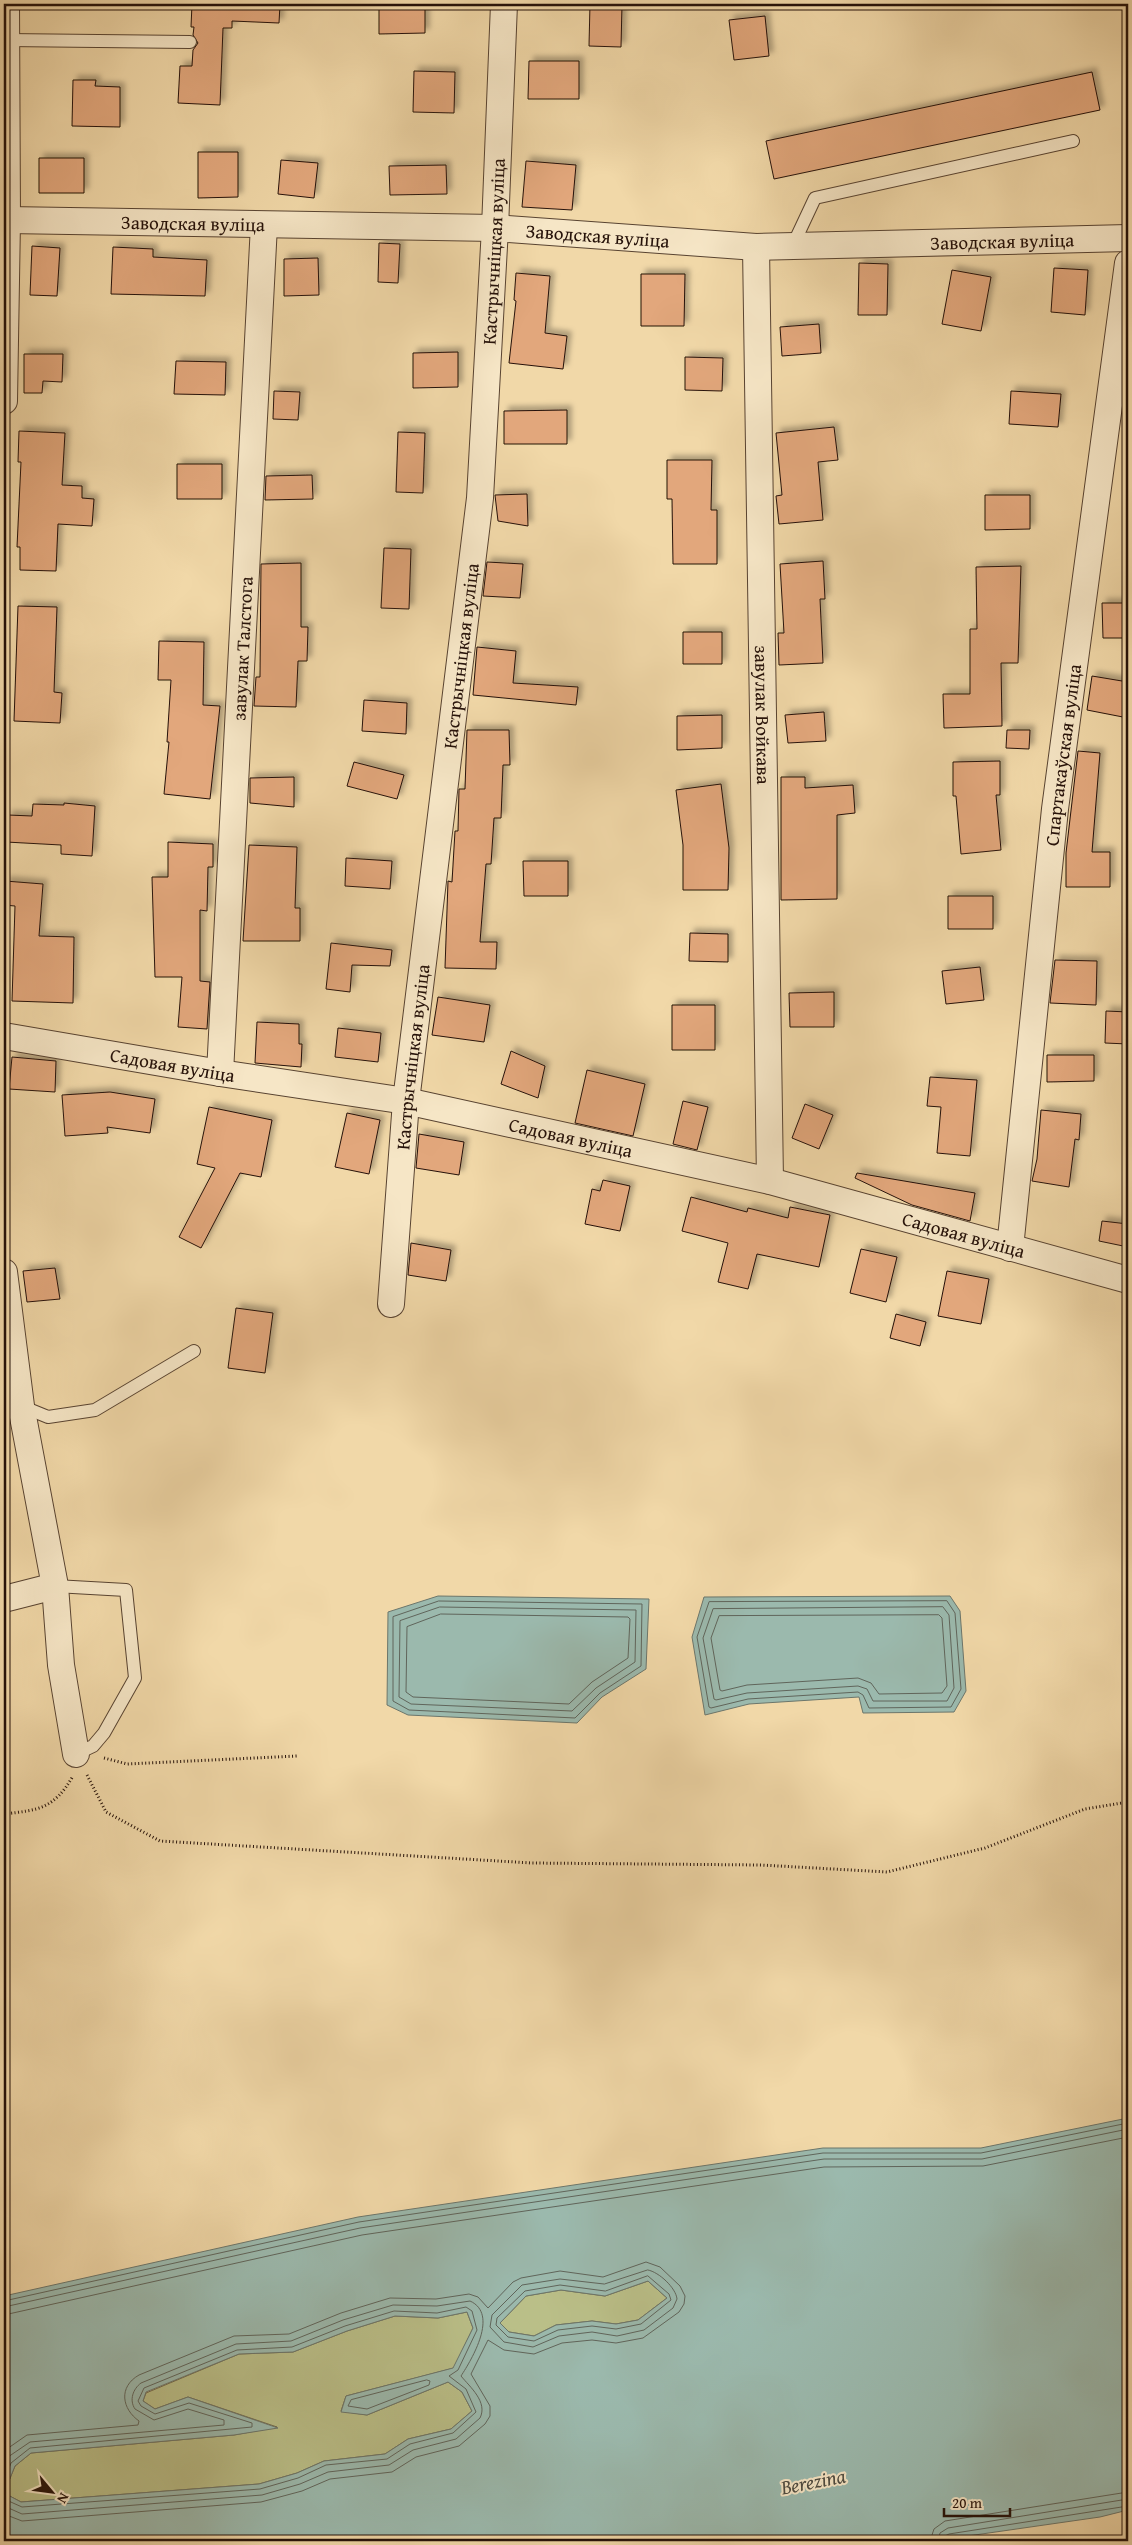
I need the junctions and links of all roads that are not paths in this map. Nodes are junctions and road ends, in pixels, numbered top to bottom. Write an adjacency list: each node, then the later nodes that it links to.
1 (6, 4): 3 (street)
2 (504, 4): 8 (street, Кастрычніцкая вуліца)
3 (6, 40): 4 (lane); 6 (street)
4 (190, 42)
5 (1073, 141): 11 (lane)
6 (7, 220): 7 (street, Заводская вуліца); 13 (street)
7 (264, 225): 8 (street, Заводская вуліца); 15 (street, завулак Талстога)
8 (495, 228): 10 (street, Заводская вуліца); 16 (street, Кастрычніцкая вуліца)
9 (1128, 238): 11 (street, Заводская вуліца)
10 (756, 247): 11 (street, Заводская вуліца); 17 (street, завулак Войкава)
11 (792, 247)
12 (1128, 263): 18 (street, Спартакаўская вуліца)
13 (4, 401)
14 (4, 1036): 15 (street, Садовая вуліца)
15 (220, 1073): 16 (street, Садовая вуліца)
16 (406, 1101): 17 (street, Садовая вуліца); 21 (street, Кастрычніцкая вуліца)
17 (770, 1182): 18 (street, Садовая вуліца)
18 (1010, 1248): 20 (street, Садовая вуліца)
19 (4, 1272): 23 (street)
20 (1128, 1280)
21 (391, 1304)
22 (194, 1351): 23 (lane)
23 (12, 1408): 24 (street)
24 (55, 1586): 25 (street); 26 (street); 26 (lane)
25 (4, 1599)
26 (85, 1750)

